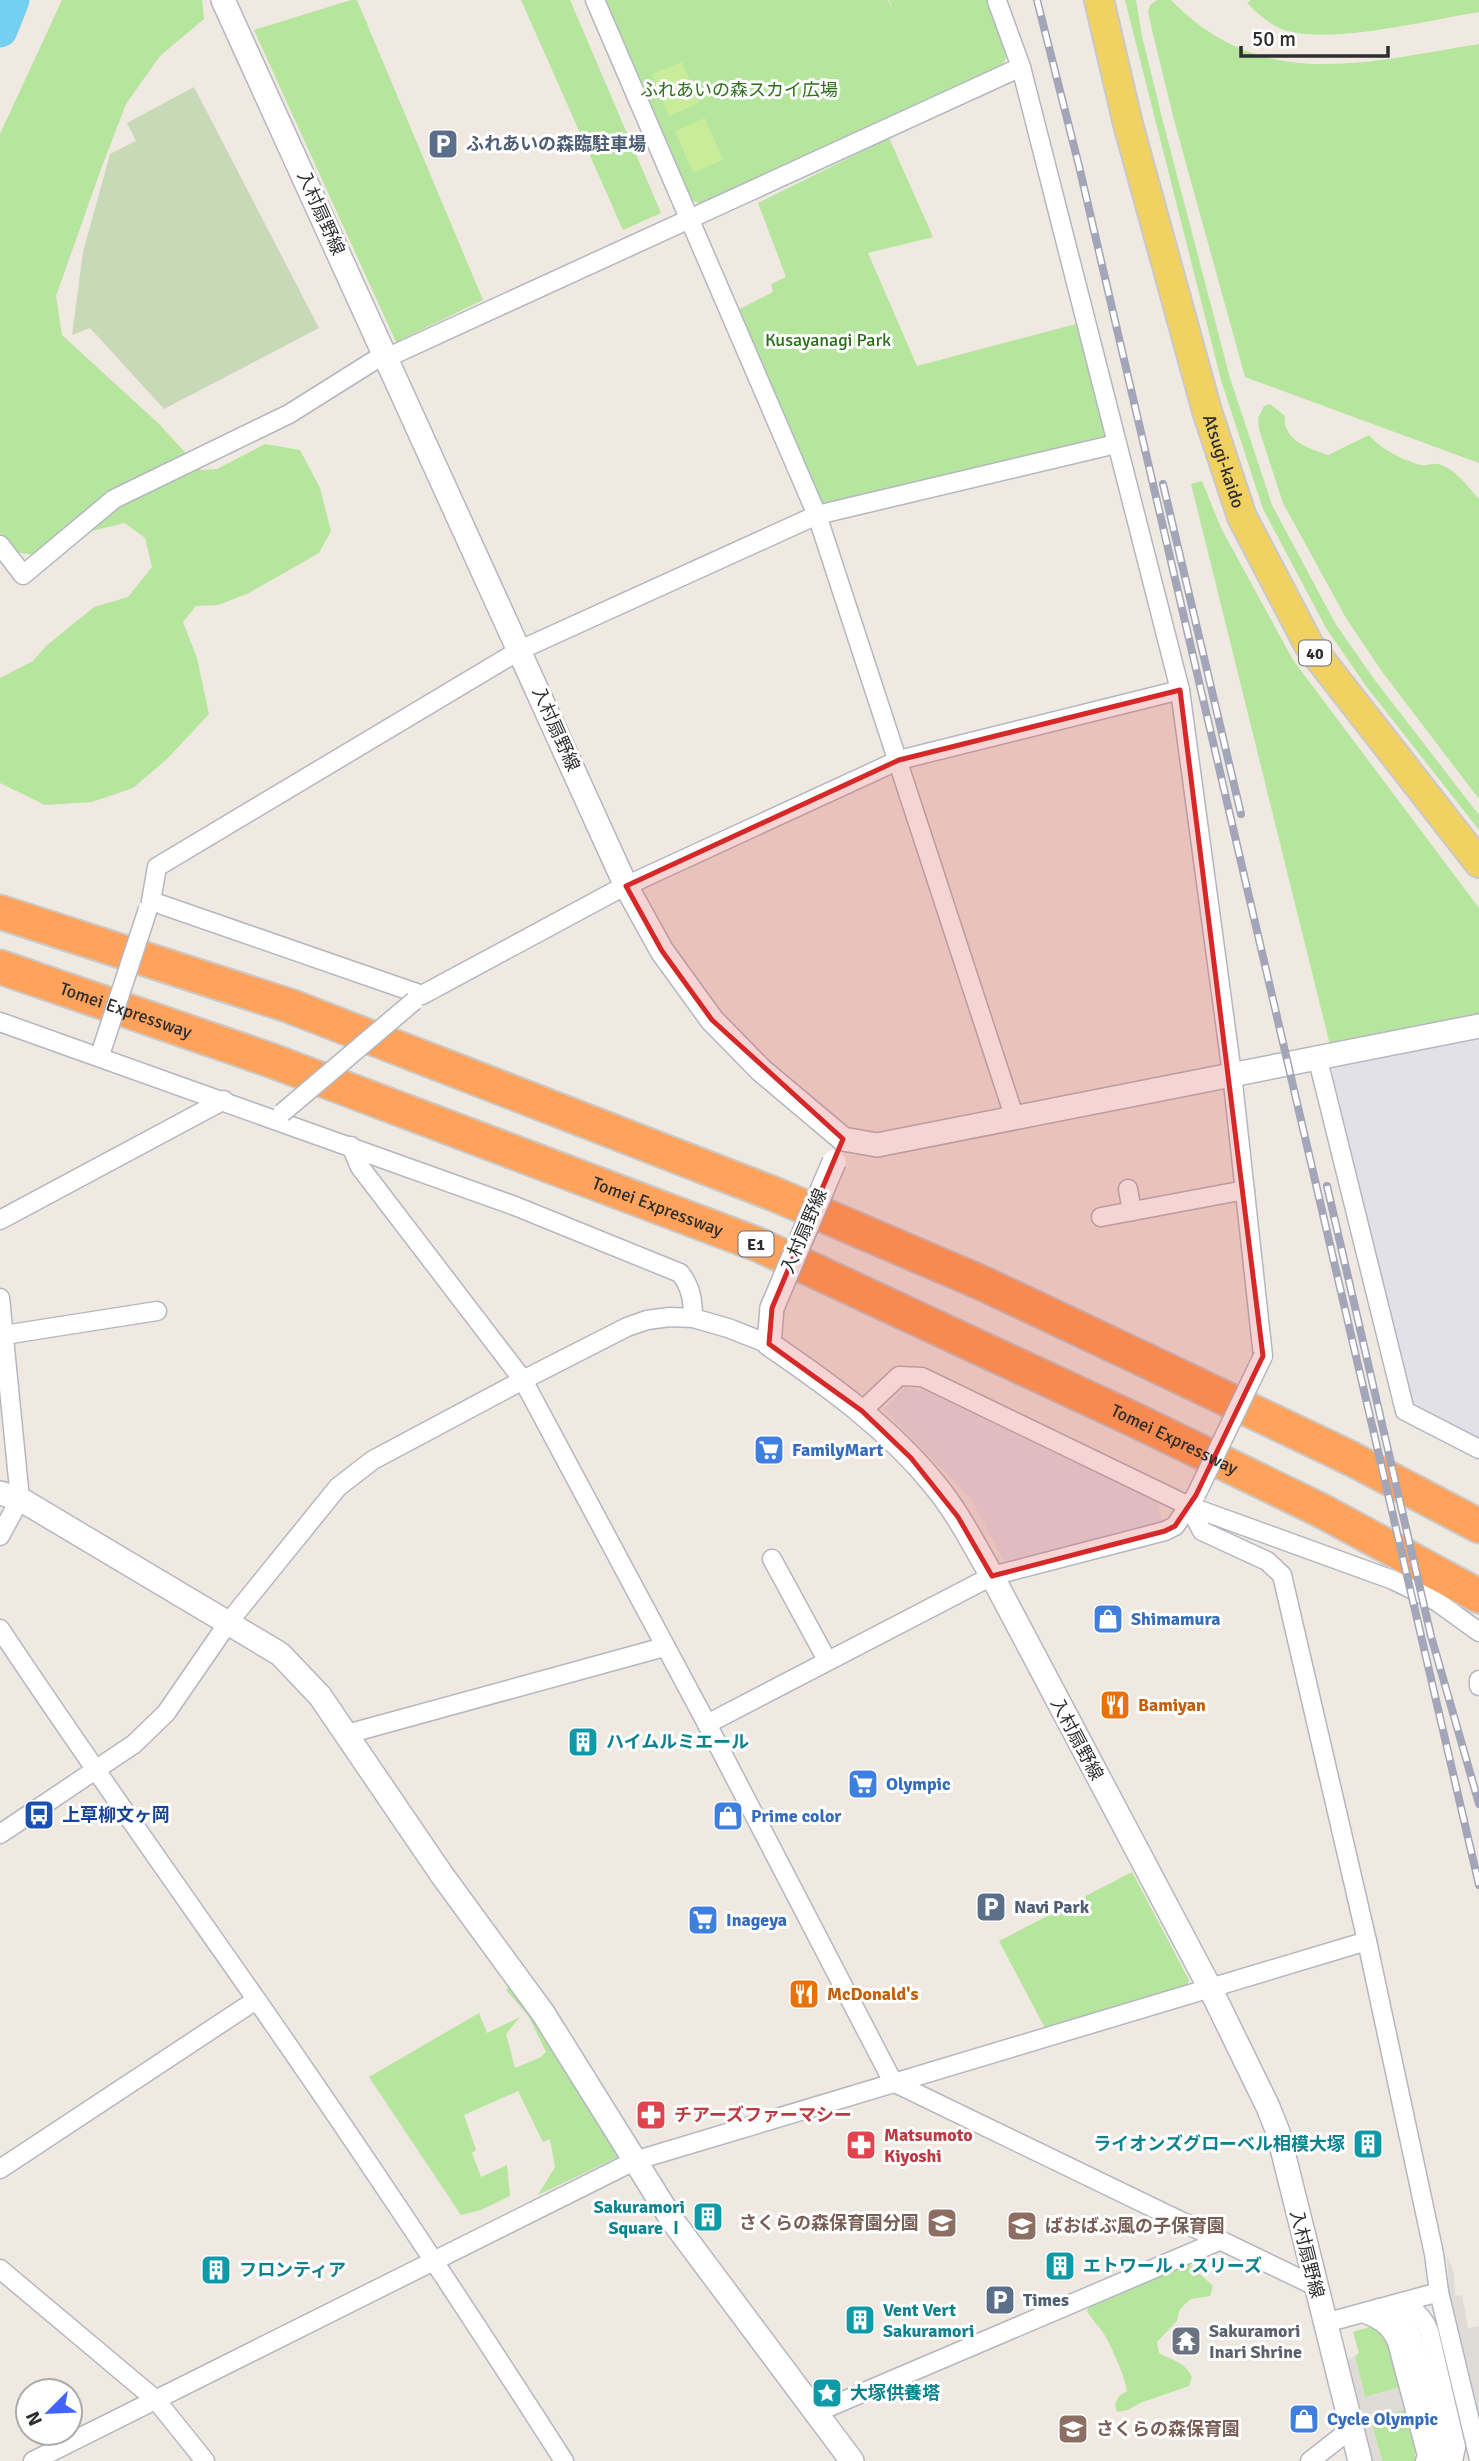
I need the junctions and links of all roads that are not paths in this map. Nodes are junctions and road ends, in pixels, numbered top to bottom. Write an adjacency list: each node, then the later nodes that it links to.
1 (223, 0): 7 (street, 入村扇野線)
2 (595, 0): 6 (street)
3 (1099, 0): 14 (main road, Atsugi-kaido / 40)
4 (997, 1): 5 (street)
5 (1021, 67): 6 (street); 8 (street)
6 (690, 219): 7 (street); 9 (street)
7 (386, 358): 10 (street); 11 (street, 入村扇野線)
8 (1116, 444): 9 (street); 12 (street)
9 (817, 515): 11 (street); 13 (street)
10 (0, 545)
11 (520, 650): 15 (street, 入村扇野線); 16 (street)
12 (1180, 691): 13 (street); 24 (street)
13 (898, 760): 15 (street); 27 (street)
14 (1479, 863)
15 (626, 886): 19 (street); 28 (street, 入村扇野線)
16 (149, 905): 19 (street); 22 (street, bridge)
17 (0, 912): 45 (highway)
18 (0, 967): 49 (highway, Tomei Expressway / E1)
19 (418, 998): 26 (street, bridge)
20 (1, 1024): 22 (street)
21 (1479, 1026): 23 (street)
22 (100, 1054): 25 (street)
23 (1317, 1056): 24 (street); 42 (street)
24 (1232, 1074): 27 (street); 31 (street)
25 (225, 1100): 26 (street); 34 (street)
26 (278, 1116): 29 (street)
27 (1014, 1119): 28 (street)
28 (843, 1139): 39 (street, 入村扇野線, bridge)
29 (351, 1146): 37 (street); 40 (street)
30 (1128, 1189): 32 (street)
31 (1245, 1189): 32 (street); 44 (street, bridge)
32 (1132, 1211): 33 (street)
33 (1101, 1217)
34 (0, 1220)
35 (0, 1298): 38 (street)
36 (157, 1311): 38 (street)
37 (694, 1318): 39 (street); 40 (street)
38 (4, 1335): 43 (street)
39 (769, 1344): 41 (street, 入村扇野線)
40 (523, 1380): 50 (street); 53 (street)
41 (862, 1411): 44 (street); 48 (street, 入村扇野線)
42 (1479, 1449)
43 (10, 1496): 46 (street); 50 (street)
44 (1192, 1500): 48 (street); 52 (street); 61 (street)
45 (1479, 1526)
46 (0, 1536)
47 (772, 1559): 54 (street)
48 (992, 1576): 54 (street); 62 (street, 入村扇野線)
49 (1479, 1596)
50 (228, 1623): 58 (street); 59 (street)
51 (0, 1629): 59 (street)
52 (1479, 1632)
53 (664, 1647): 57 (street); 58 (street)
54 (827, 1660): 57 (street)
55 (1479, 1680): 56 (street)
56 (1479, 1686)
57 (707, 1724): 64 (street)
58 (346, 1734): 65 (street)
59 (94, 1770): 60 (street); 63 (street)
60 (0, 1834)
61 (1367, 1941): 62 (street); 71 (street)
62 (1210, 1988): 64 (street); 70 (street, 入村扇野線)
63 (256, 2000): 66 (street); 68 (street)
64 (893, 2082): 65 (street); 67 (street)
65 (634, 2161): 68 (street); 76 (street)
66 (0, 2169)
67 (1221, 2240): 70 (street); 76 (street)
68 (434, 2260): 75 (street); 81 (street)
69 (0, 2269): 75 (street)
70 (1315, 2286): 74 (street, 入村扇野線)
71 (1439, 2292): 72 (street); 78 (street)
72 (1399, 2303): 73 (street); 87 (street)
73 (1371, 2311): 74 (street); 85 (street); 86 (street)
74 (1325, 2323): 77 (street, 入村扇野線)
75 (156, 2400): 79 (street); 80 (street)
76 (815, 2413): 82 (street)
77 (1352, 2428): 83 (street); 84 (street, 入村扇野線)
78 (1479, 2459)
79 (33, 2461)
80 (205, 2461)
81 (565, 2461)
82 (852, 2461)
83 (1310, 2461)
84 (1360, 2461)
85 (1425, 2461)
86 (1439, 2461)
87 (1453, 2461)

